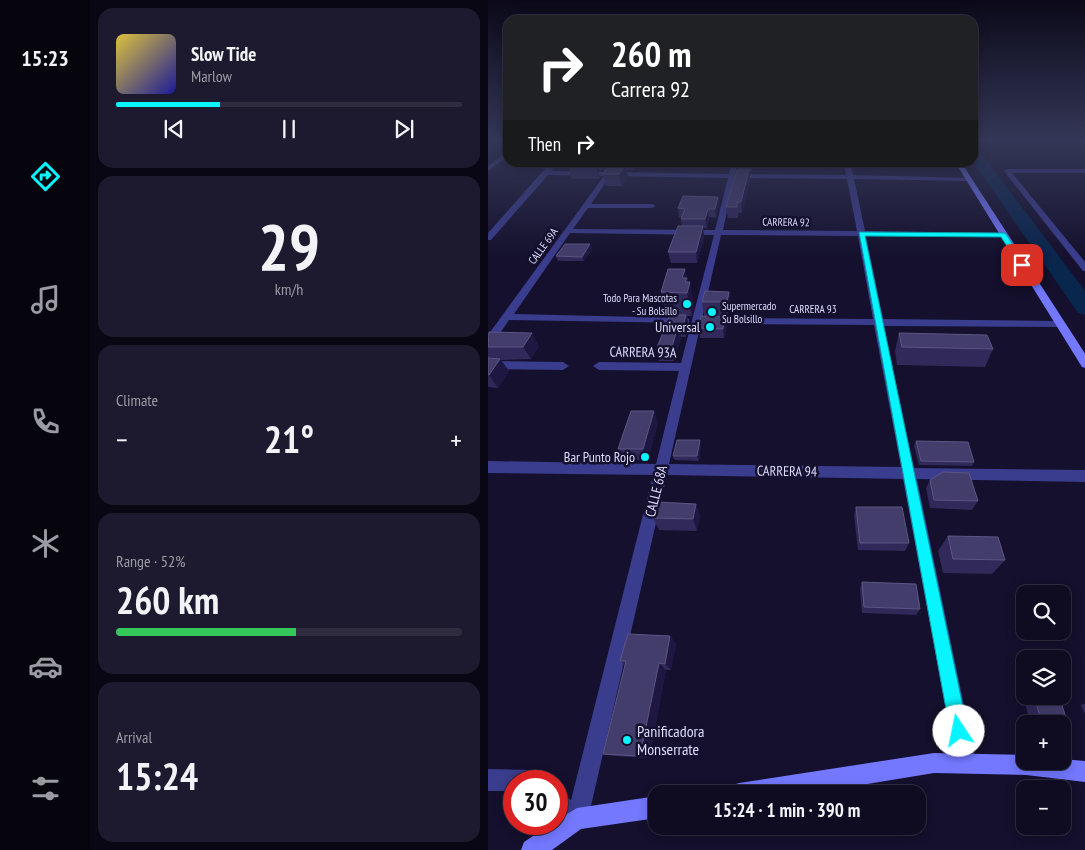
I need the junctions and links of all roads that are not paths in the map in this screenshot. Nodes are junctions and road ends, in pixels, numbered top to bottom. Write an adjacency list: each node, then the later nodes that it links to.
1 (968, 179): 12 (street)
2 (540, 180): 13 (street)
3 (605, 180): 7 (street, CALLE 69A)
4 (731, 180): 10 (street, CALLE 68A)
5 (851, 180): 11 (street)
6 (1014, 180): 14 (street)
7 (586, 206): 8 (street); 9 (street, CALLE 69A)
8 (652, 206)
9 (568, 231): 10 (street, CARRERA 92); 15 (street, CALLE 69A)
10 (718, 232): 11 (street, CARRERA 92); 16 (street, CALLE 68A)
11 (861, 234): 12 (street, CARRERA 92); 17 (street)
12 (1004, 235): 18 (street)
13 (488, 238)
14 (1086, 269)
15 (506, 317): 16 (street, CARRERA 93); 19 (street, CALLE 69A)
16 (697, 321): 17 (street, CARRERA 93); 24 (street, CALLE 68A)
17 (879, 321): 18 (street, CARRERA 93); 27 (street)
18 (1060, 324): 20 (street)
19 (488, 343)
20 (1086, 364)
21 (488, 365): 22 (street)
22 (563, 366)
23 (599, 366): 24 (street, CARRERA 93A)
24 (686, 367): 26 (street, CALLE 68A)
25 (488, 467): 26 (street, CARRERA 94)
26 (661, 470): 27 (street, CARRERA 94); 36 (street, CALLE 68A)
27 (908, 473): 28 (street, CARRERA 94); 29 (street)
28 (1086, 476)
29 (966, 763): 30 (street); 33 (street)
30 (1086, 772)
31 (488, 780): 32 (street)
32 (503, 780)
33 (796, 785)
34 (648, 807): 36 (street)
35 (568, 811): 36 (street)
36 (577, 819): 37 (street)
37 (532, 850)

